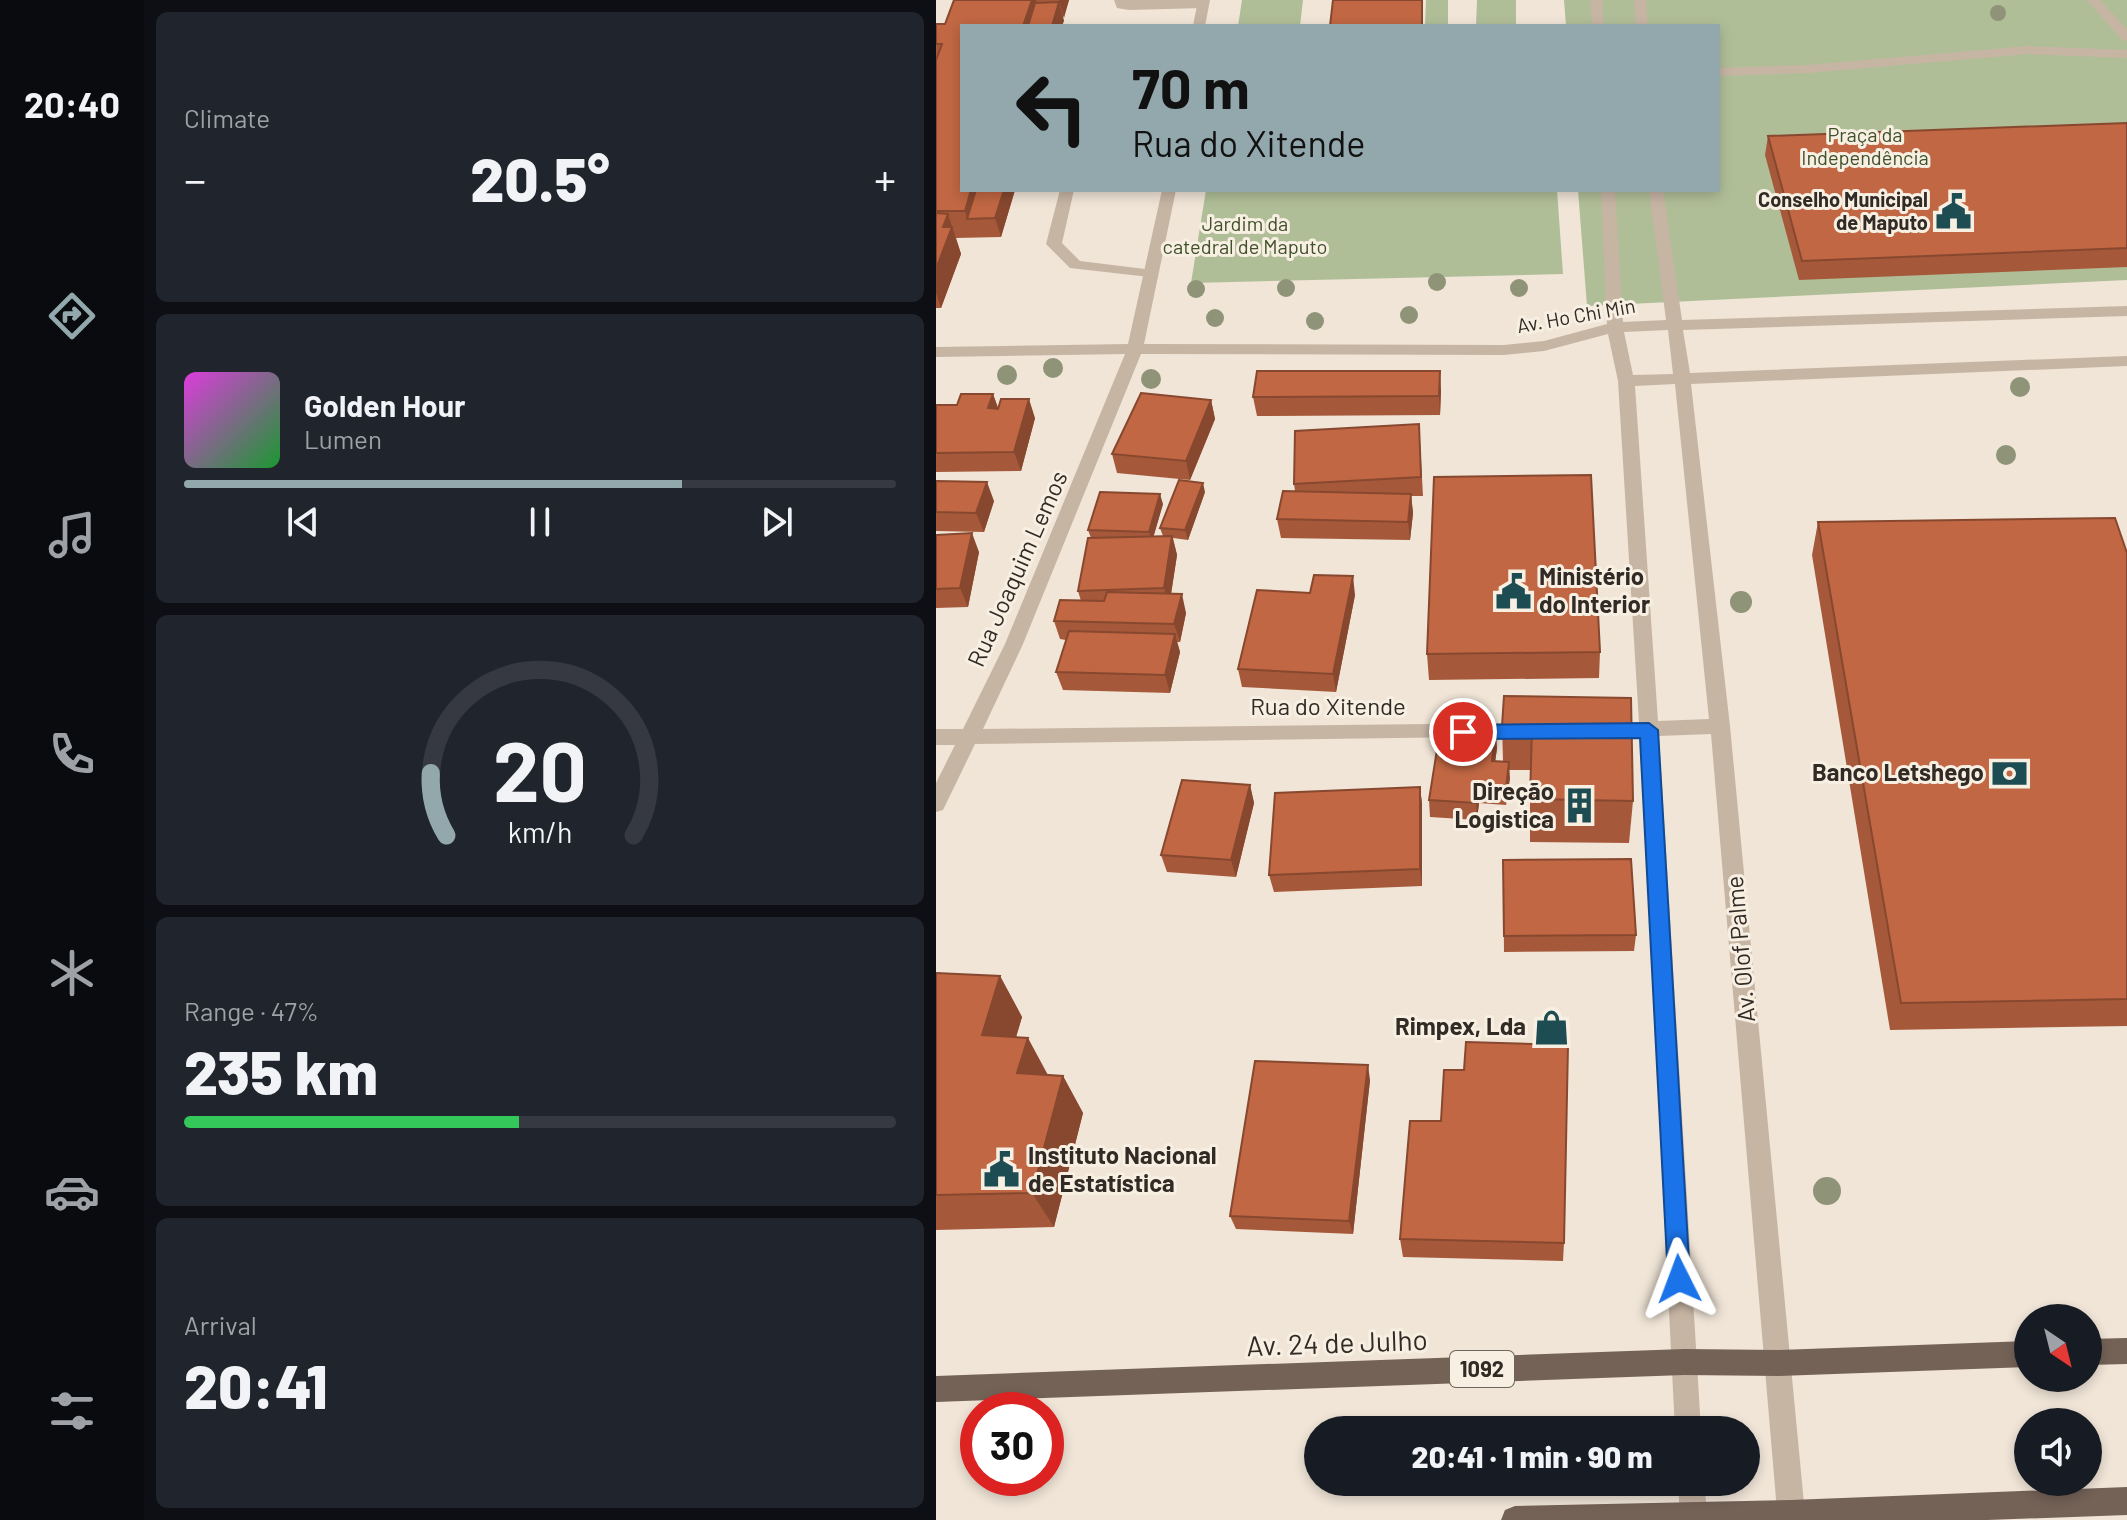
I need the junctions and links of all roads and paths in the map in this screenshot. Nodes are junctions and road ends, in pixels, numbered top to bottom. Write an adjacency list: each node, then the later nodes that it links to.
1 (1596, 0): 7 (street)
2 (1640, 0): 8 (street)
3 (2093, 0): 9 (street)
4 (1204, 2): 5 (street); 6 (street)
5 (1121, 3)
6 (1199, 24)
7 (1598, 24)
8 (1642, 24)
9 (2127, 37)
10 (2127, 54): 11 (street)
11 (1720, 72)
12 (1067, 192): 16 (street)
13 (1169, 192): 16 (street, Rua Joaquim Lemos)
14 (1608, 192): 19 (street)
15 (1656, 192): 18 (street, Av. Olof Palme)
16 (1153, 275): 20 (street, Rua Joaquim Lemos)
17 (2127, 311): 18 (street, Av. Ho Chi Min)
18 (1673, 324): 19 (street, Av. Ho Chi Min); 23 (street, Av. Olof Palme)
19 (1615, 327): 20 (street, Av. Ho Chi Min); 24 (street)
20 (1135, 349): 21 (street, Av. Ho Chi Min); 29 (street, Rua Joaquim Lemos)
21 (936, 352)
22 (2127, 361): 23 (street)
23 (1682, 377): 24 (street); 25 (street, Av. Olof Palme)
24 (1626, 381): 26 (street)
25 (1720, 726): 26 (street); 36 (street, Av. Olof Palme)
26 (1649, 730): 28 (street); 35 (street)
27 (1554, 731): 29 (street, Rua do Xitende)
28 (1586, 731)
29 (967, 736): 30 (street, Rua do Xitende); 31 (street, Rua Joaquim Lemos)
30 (936, 737)
31 (936, 804)
32 (2127, 1351): 33 (main road)
33 (2102, 1352)
34 (2014, 1355): 36 (main road, Av. 24 de Julho / 1092)
35 (1684, 1362): 36 (main road, Av. 24 de Julho / 1092); 37 (main road, Av. 24 de Julho / 1092); 38 (street)
36 (1779, 1363): 41 (street, Av. Olof Palme)
37 (936, 1389)
38 (1687, 1416)
39 (1692, 1496): 42 (street)
40 (2127, 1501): 41 (main road)
41 (1789, 1517): 42 (main road)
42 (1694, 1518): 43 (main road)
43 (1515, 1520)

